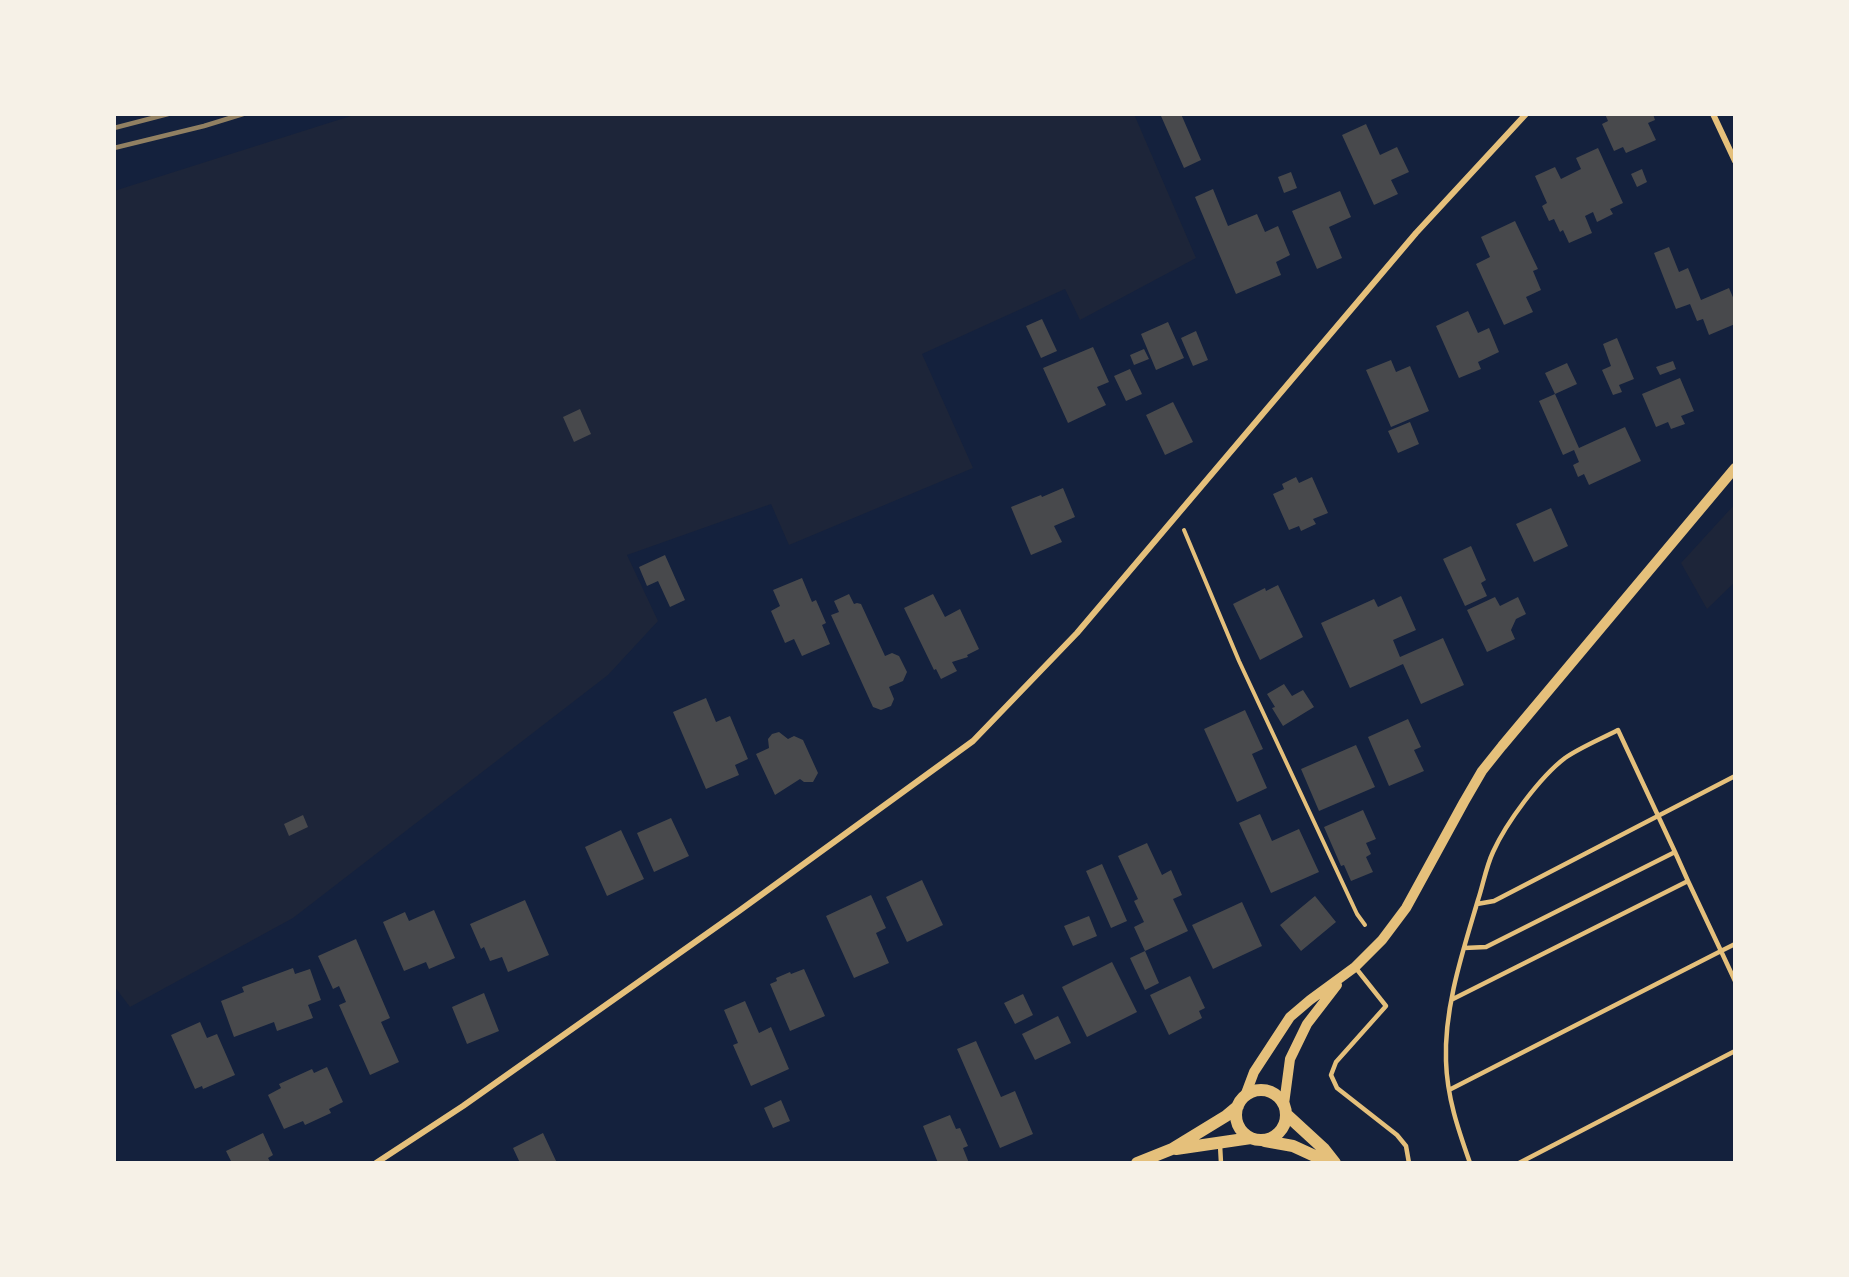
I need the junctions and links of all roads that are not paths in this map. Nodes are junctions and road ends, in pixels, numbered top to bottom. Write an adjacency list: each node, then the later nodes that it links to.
1 (1526, 114): 25 (street)
2 (1713, 114): 3 (street)
3 (1735, 161)
4 (1735, 468): 13 (street)
5 (1735, 776): 6 (lane)
6 (1658, 816): 7 (lane); 9 (lane); 9 (lane)
7 (1675, 852): 8 (lane); 11 (lane)
8 (1688, 881): 12 (lane); 16 (lane)
9 (1477, 904): 11 (lane)
10 (1735, 944): 12 (lane)
11 (1464, 948): 16 (lane)
12 (1721, 951): 15 (lane); 18 (lane)
13 (1355, 967): 14 (street); 30 (lane)
14 (1345, 975): 19 (street); 20 (street)
15 (1735, 981)
16 (1453, 999): 18 (lane)
17 (1735, 1051): 32 (lane)
18 (1449, 1090): 31 (lane)
19 (1241, 1101): 20 (main road); 21 (main road); 24 (main road)
20 (1285, 1109): 22 (main road); 29 (main road)
21 (1251, 1138): 22 (main road); 23 (main road)
22 (1263, 1141): 28 (main road)
23 (1220, 1142): 24 (main road); 27 (lane)
24 (1172, 1149): 26 (main road)
25 (376, 1163)
26 (1137, 1163)
27 (1221, 1163)
28 (1330, 1163)
29 (1335, 1163)
30 (1409, 1163)
31 (1470, 1163)
32 (1520, 1163)

